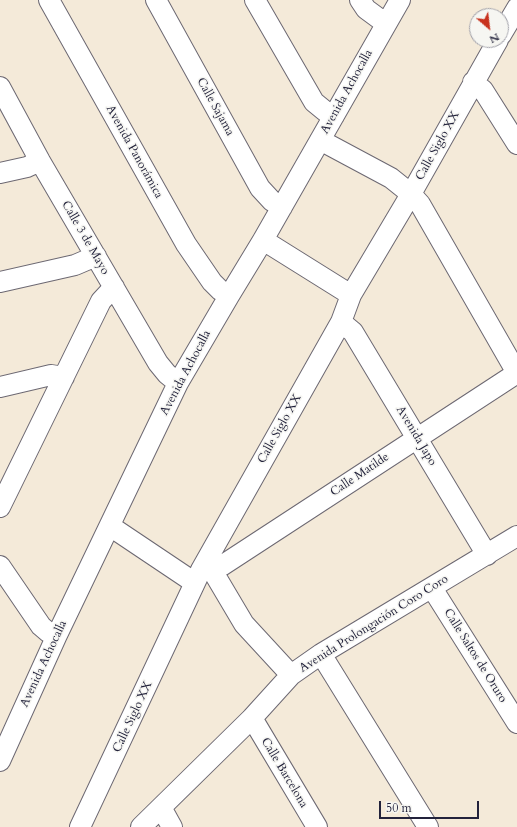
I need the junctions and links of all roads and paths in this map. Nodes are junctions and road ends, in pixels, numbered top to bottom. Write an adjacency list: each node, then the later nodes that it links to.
1 (49, 0): 24 (street, Avenida Panorámica)
2 (156, 0): 18 (street, Calle Sajama)
3 (255, 0): 12 (street)
4 (360, 0): 8 (street)
5 (400, 0): 8 (street, Avenida Achocalla)
6 (517, 8): 7 (street)
7 (509, 22)
8 (385, 24): 12 (street, Avenida Achocalla)
9 (493, 48): 10 (street, Calle Siglo XX)
10 (473, 82): 14 (street); 17 (street, Calle Siglo XX)
11 (0, 88): 15 (street, Calle 3 de Mayo)
12 (334, 116): 13 (street, Avenida Achocalla)
13 (320, 140): 17 (street); 18 (street, Avenida Achocalla)
14 (517, 144)
15 (40, 161): 16 (street); 20 (street, Calle 3 de Mayo)
16 (0, 173)
17 (411, 194): 23 (street, Calle Siglo XX); 26 (street)
18 (282, 207): 19 (street, Avenida Achocalla)
19 (263, 240): 23 (street); 24 (street, Avenida Achocalla)
20 (96, 256): 21 (street); 22 (street, Calle 3 de Mayo)
21 (0, 282)
22 (114, 287): 27 (street); 28 (street, Calle 3 de Mayo)
23 (351, 295): 25 (street, Calle Siglo XX)
24 (229, 296): 28 (street, Avenida Achocalla)
25 (341, 322): 30 (street, Avenida Japo); 36 (street, Calle Siglo XX)
26 (517, 373): 30 (street, Calle Matilde)
27 (64, 377): 29 (street); 31 (street)
28 (178, 383): 32 (street, Avenida Achocalla)
29 (0, 387)
30 (416, 438): 34 (street, Avenida Japo); 36 (street, Calle Matilde)
31 (0, 507)
32 (110, 526): 36 (street); 38 (street, Avenida Achocalla)
33 (517, 536): 34 (street, Avenida Prolongación Coro Coro)
34 (487, 555): 37 (street, Avenida Prolongación Coro Coro)
35 (0, 566): 38 (street)
36 (203, 575): 40 (street); 46 (street, Calle Siglo XX)
37 (432, 588): 39 (street, Avenida Prolongación Coro Coro); 41 (street, Calle Saltos de Oruro)
38 (57, 635): 44 (street, Avenida Achocalla)
39 (322, 654): 40 (street, Avenida Prolongación Coro Coro); 50 (street)
40 (291, 675): 42 (street, Avenida Prolongación Coro Coro)
41 (510, 696): 43 (street, Calle Saltos de Oruro)
42 (252, 718): 45 (street, Avenida Prolongación Coro Coro); 49 (street, Calle Barcelona)
43 (517, 723)
44 (2, 751)
45 (162, 809): 47 (street, Avenida Prolongación Coro Coro); 48 (street)
46 (80, 827)
47 (141, 827)
48 (172, 827)
49 (317, 827)
50 (428, 827)

